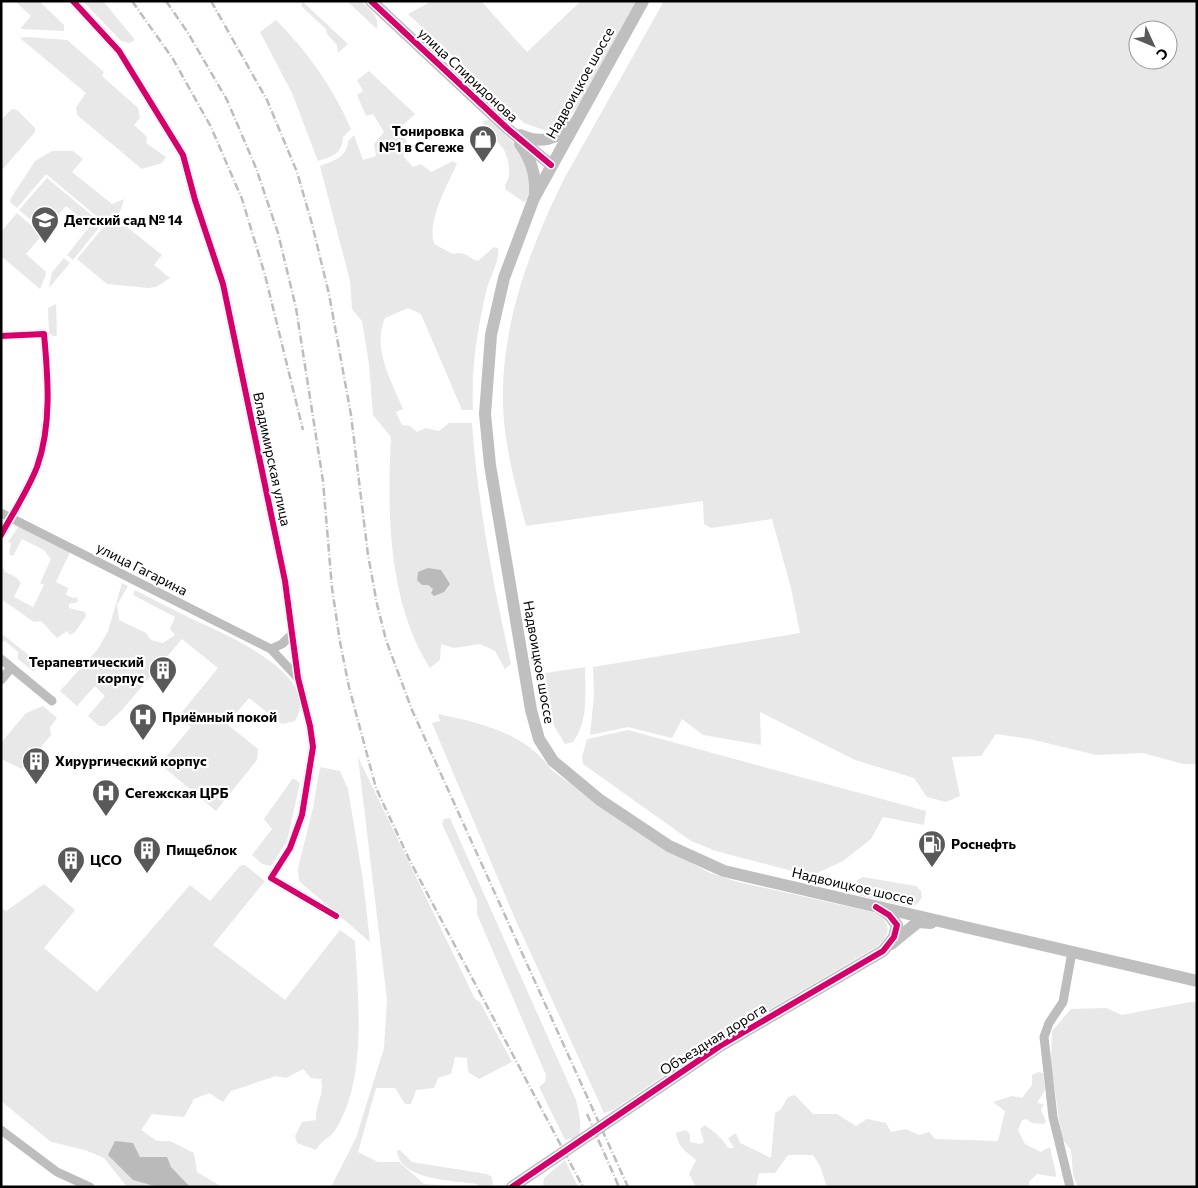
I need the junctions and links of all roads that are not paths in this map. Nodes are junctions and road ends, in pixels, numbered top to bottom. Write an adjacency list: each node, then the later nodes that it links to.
1 (73, 1): 12 (street, Владимирская улица)
2 (371, 1): 5 (main road, улица Спиридонова)
3 (643, 1): 4 (main road, Надвоицкое шоссе)
4 (582, 111): 5 (main road); 6 (main road, Надвоицкое шоссе)
5 (508, 129): 6 (main road, улица Спиридонова); 7 (main road)
6 (551, 165): 7 (main road, Надвоицкое шоссе)
7 (534, 198): 19 (main road, Надвоицкое шоссе)
8 (1, 336): 10 (street)
9 (1, 512): 10 (street, улица Гагарина)
10 (11, 518): 11 (street); 13 (street, улица Гагарина)
11 (1, 535)
12 (292, 634): 13 (street); 16 (street, Владимирская улица)
13 (271, 649): 16 (street, улица Гагарина)
14 (1, 659): 15 (street)
15 (11, 668): 17 (street); 18 (street)
16 (298, 678): 20 (street, Владимирская улица)
17 (1, 680)
18 (52, 701)
19 (876, 907): 21 (main road, Надвоицкое шоссе); 22 (main road, Объездная дорога)
20 (336, 916)
21 (951, 924): 22 (main road); 23 (main road, Надвоицкое шоссе)
22 (883, 951): 27 (main road, Объездная дорога)
23 (1072, 952): 24 (main road, Надвоицкое шоссе); 28 (street)
24 (1197, 981)
25 (1, 1130): 26 (street)
26 (90, 1187)
27 (512, 1187)
28 (1070, 1187)

